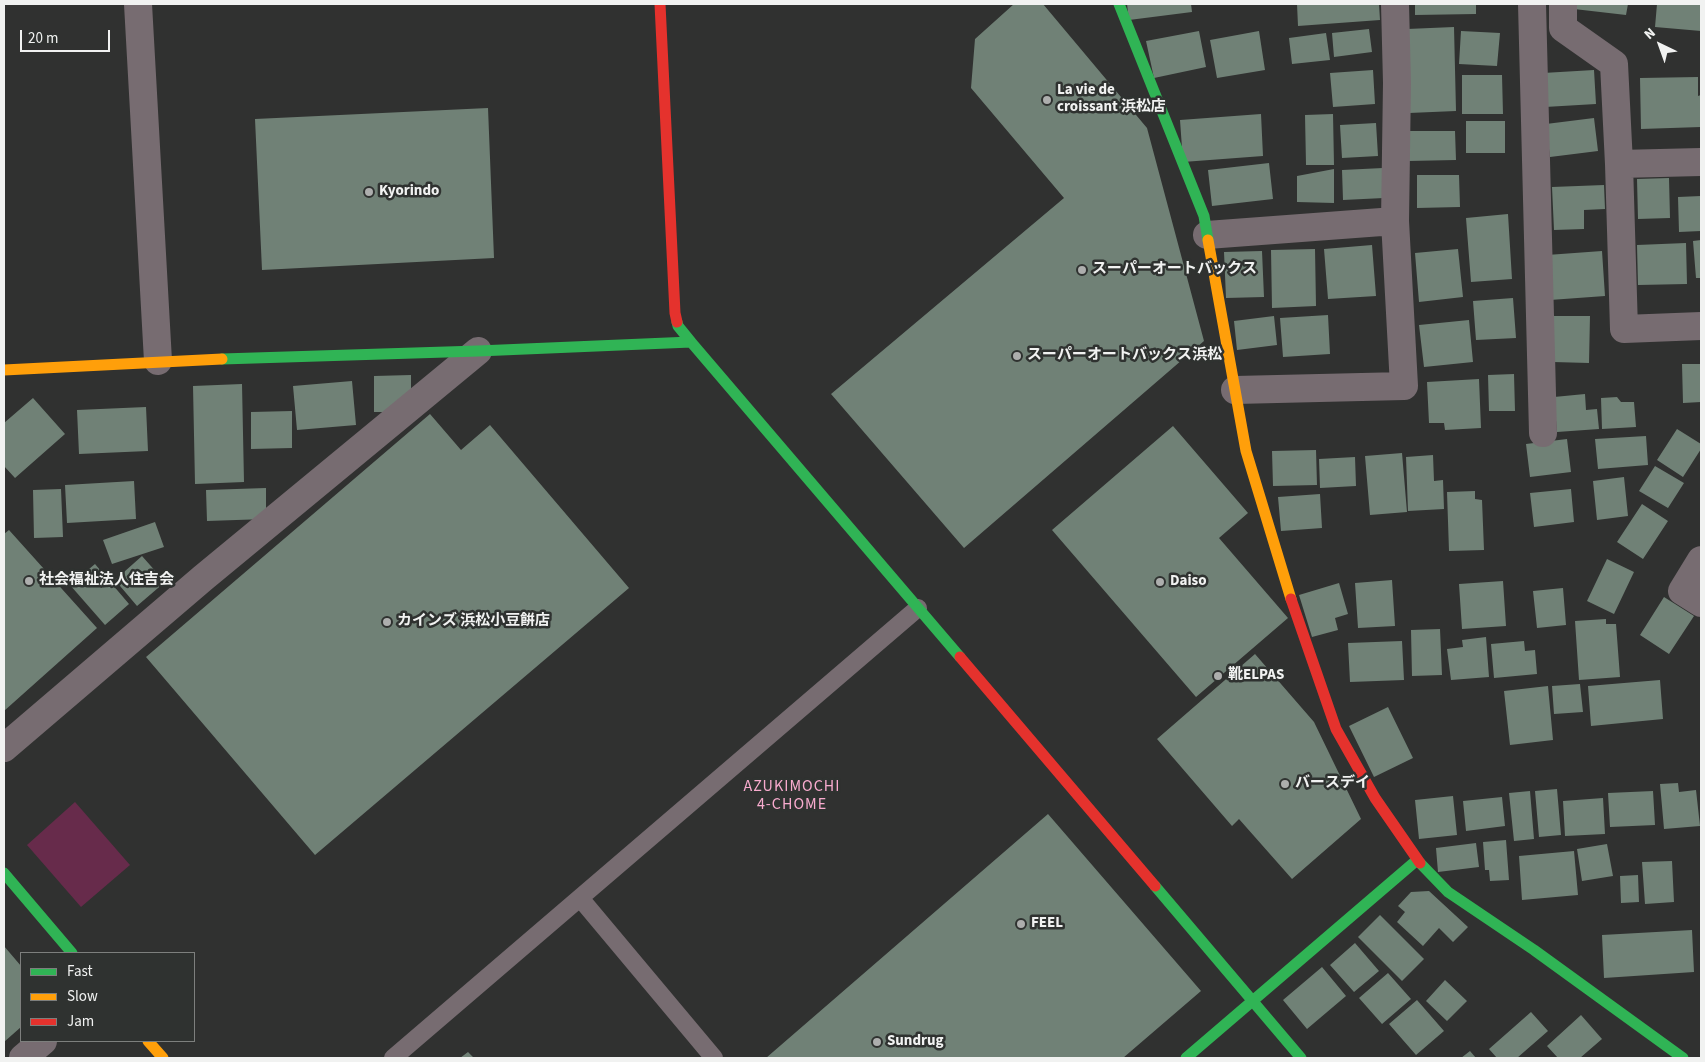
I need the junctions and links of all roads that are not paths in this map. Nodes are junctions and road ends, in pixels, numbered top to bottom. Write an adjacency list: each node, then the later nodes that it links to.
1 (138, 4): 14 (street)
2 (660, 4): 12 (street)
3 (1119, 4): 10 (street)
4 (1395, 4): 9 (street)
5 (1532, 4): 19 (street)
6 (1563, 4): 8 (street)
7 (1701, 162): 8 (street)
8 (1619, 164): 11 (street)
9 (1395, 221): 10 (street); 18 (street)
10 (1207, 235): 18 (street)
11 (1701, 326)
12 (691, 342): 13 (street); 22 (street)
13 (478, 352): 14 (street); 23 (street)
14 (158, 361): 16 (street)
15 (4, 370): 16 (street)
16 (25, 370): 17 (street)
17 (11, 382)
18 (1236, 390): 24 (street)
19 (1542, 433)
20 (1701, 560): 21 (street)
21 (1701, 603)
22 (918, 608): 26 (lane); 28 (street)
23 (4, 748)
24 (1417, 860): 28 (street); 37 (street)
25 (4, 873): 27 (street)
26 (580, 898): 33 (lane); 34 (lane)
27 (71, 952)
28 (1252, 1000): 35 (street); 36 (street)
29 (42, 1042): 31 (street)
30 (149, 1042): 32 (street)
31 (23, 1058)
32 (163, 1058)
33 (393, 1058)
34 (714, 1058)
35 (1186, 1058)
36 (1301, 1058)
37 (1683, 1058)

